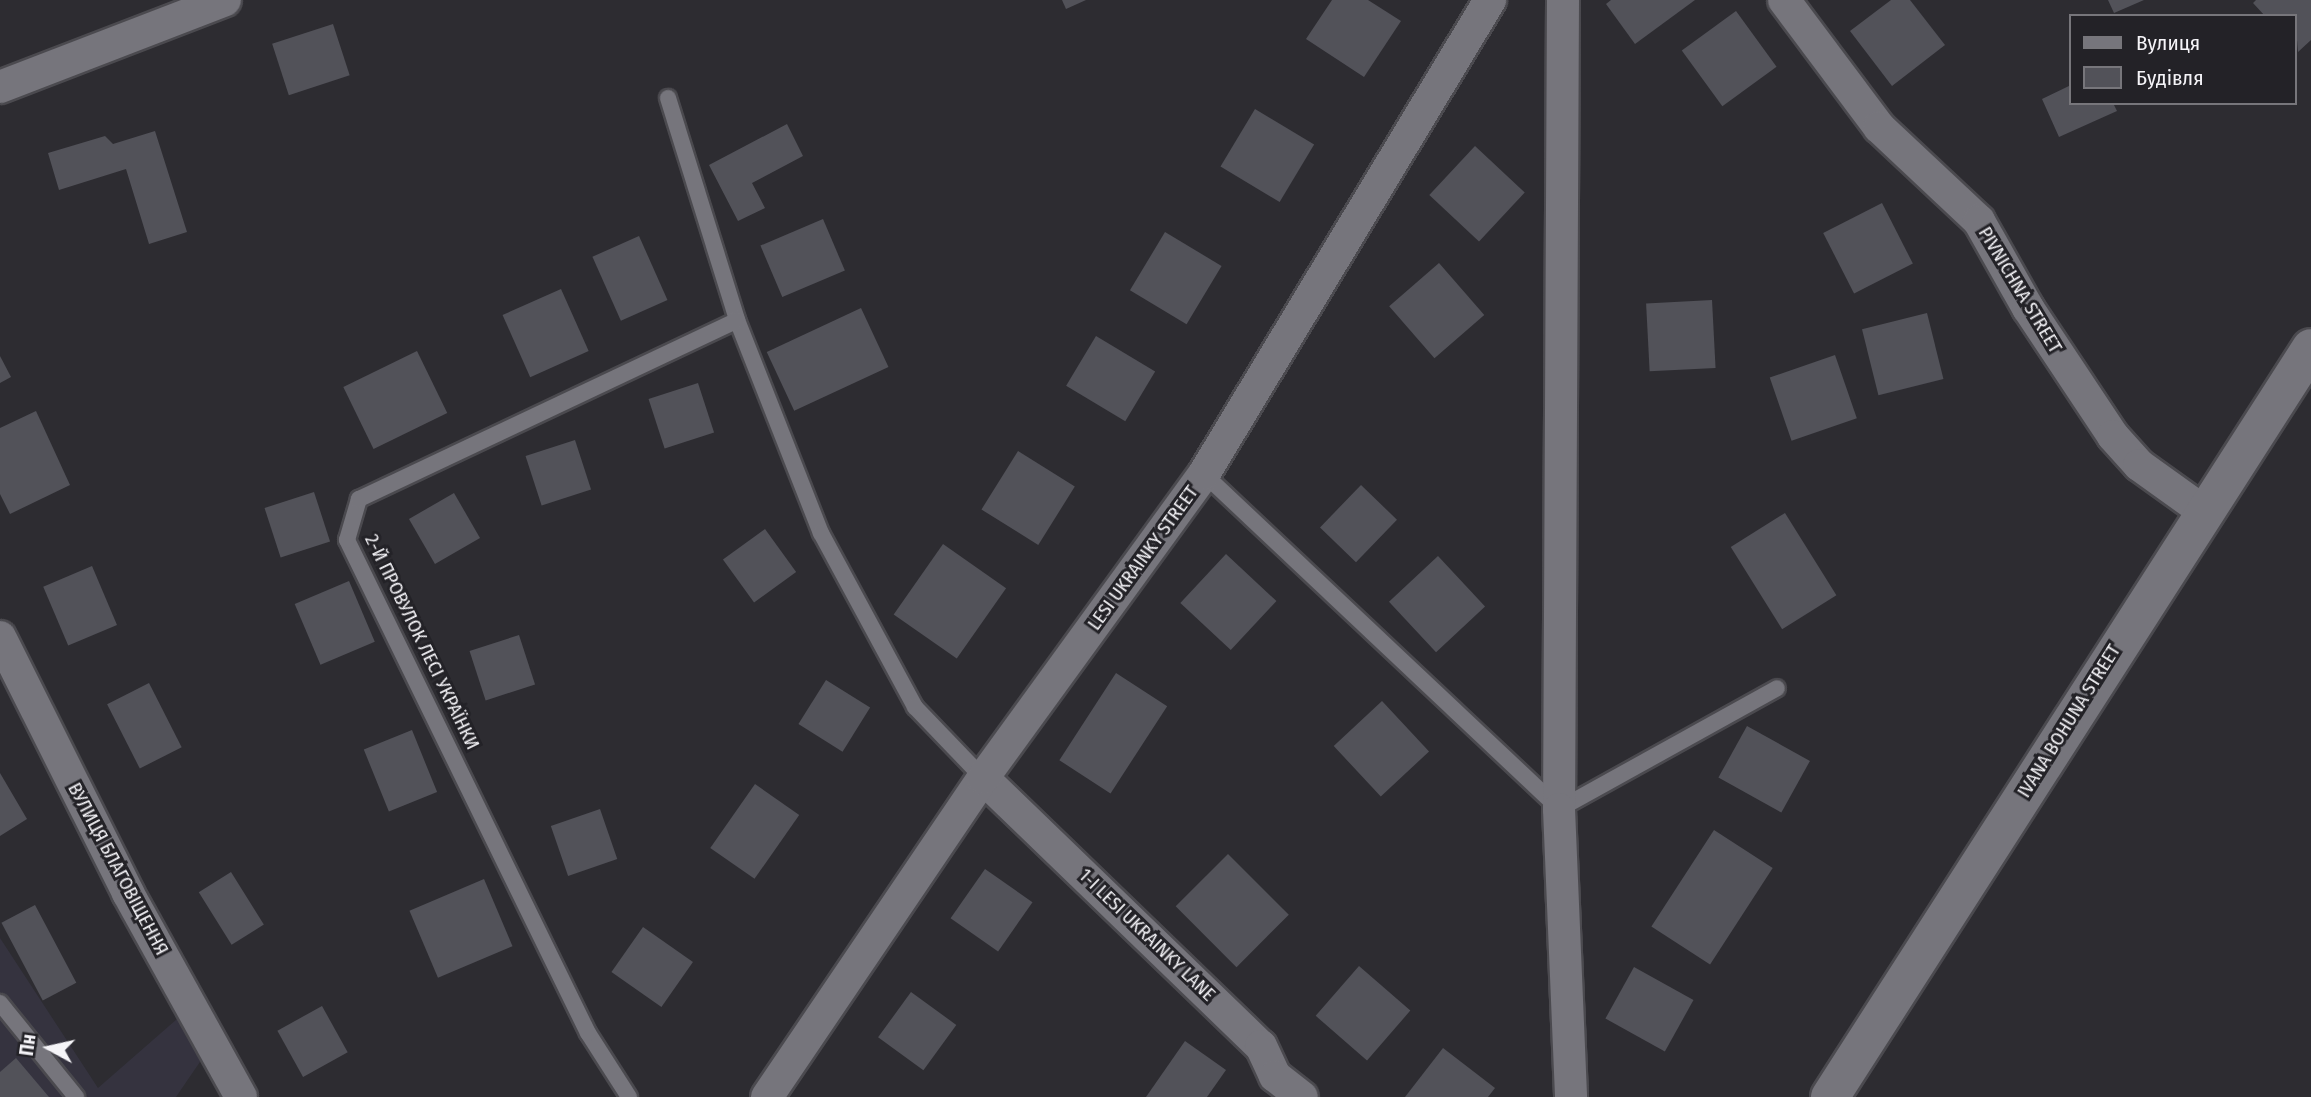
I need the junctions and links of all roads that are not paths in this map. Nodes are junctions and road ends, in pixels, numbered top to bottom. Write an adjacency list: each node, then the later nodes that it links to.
1 (225, 0): 5 (street)
2 (1490, 0): 9 (street, LESI UKRAINKY STREET)
3 (1563, 0): 14 (street)
4 (1784, 0): 10 (street, PIVNICHNA STREET)
5 (0, 88)
6 (668, 98): 7 (lane)
7 (737, 320): 13 (lane); 19 (lane, 2-Й ПРОВУЛОК ЛЕСІ УКРАЇНКИ)
8 (2311, 348): 10 (street, IVANA BOHUNA STREET)
9 (1203, 474): 13 (street, LESI UKRAINKY STREET); 14 (lane)
10 (2203, 511): 23 (street, IVANA BOHUNA STREET)
11 (0, 637): 18 (street, ВУЛИЦЯ БЛАГОВІЩЕННЯ)
12 (1777, 688): 14 (lane)
13 (983, 778): 16 (street, 1-I LESI UKRAINKY LANE); 20 (street, LESI UKRAINKY STREET)
14 (1559, 809): 22 (street)
15 (0, 1003): 17 (lane)
16 (1268, 1087): 21 (street, 1-I LESI UKRAINKY LANE)
17 (76, 1097)
18 (241, 1097)
19 (629, 1097)
20 (767, 1097)
21 (1302, 1097)
22 (1571, 1097)
23 (1830, 1097)

